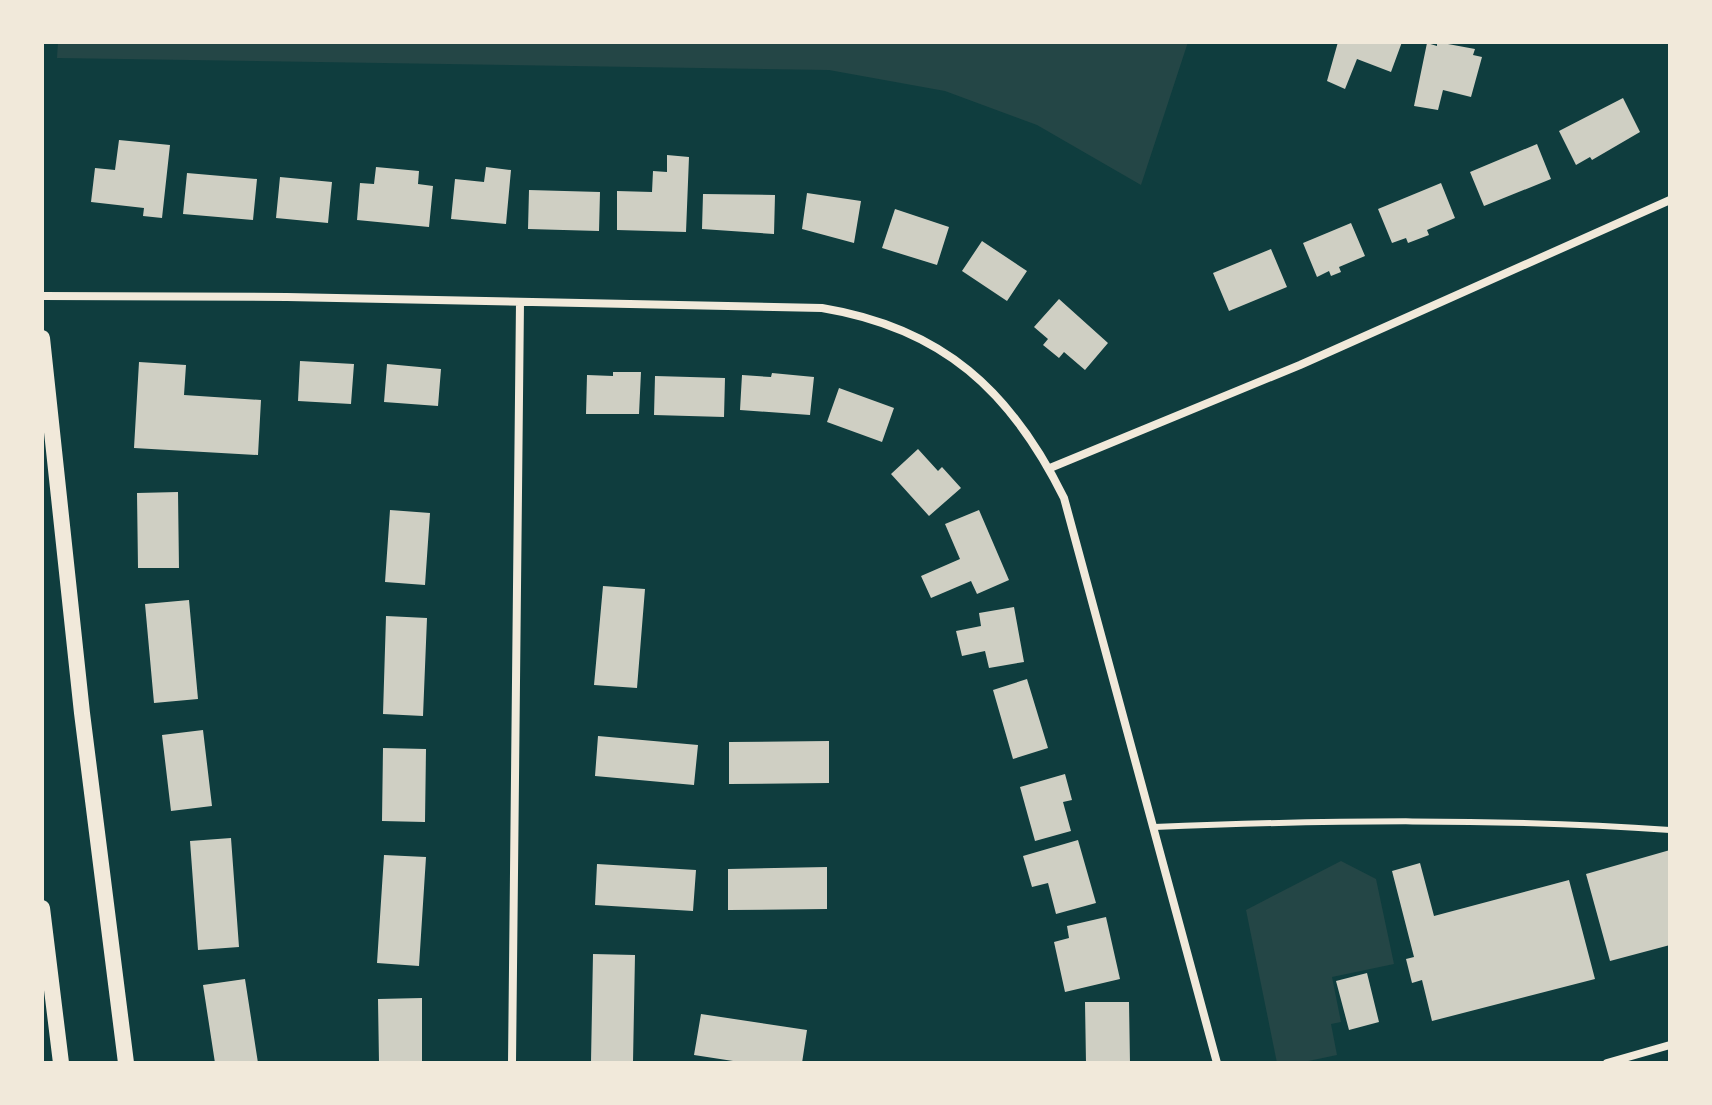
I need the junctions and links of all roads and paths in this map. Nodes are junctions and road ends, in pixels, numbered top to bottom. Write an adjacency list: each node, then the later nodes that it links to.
1 (1670, 200): 5 (street)
2 (42, 296): 3 (street)
3 (520, 302): 5 (street); 12 (street)
4 (42, 338): 11 (main road)
5 (1050, 468): 6 (street)
6 (1154, 827): 7 (lane); 13 (street)
7 (1670, 830)
8 (42, 908): 10 (main road)
9 (1670, 1045): 14 (street)
10 (61, 1063)
11 (126, 1063)
12 (512, 1063)
13 (1217, 1063)
14 (1607, 1063)

